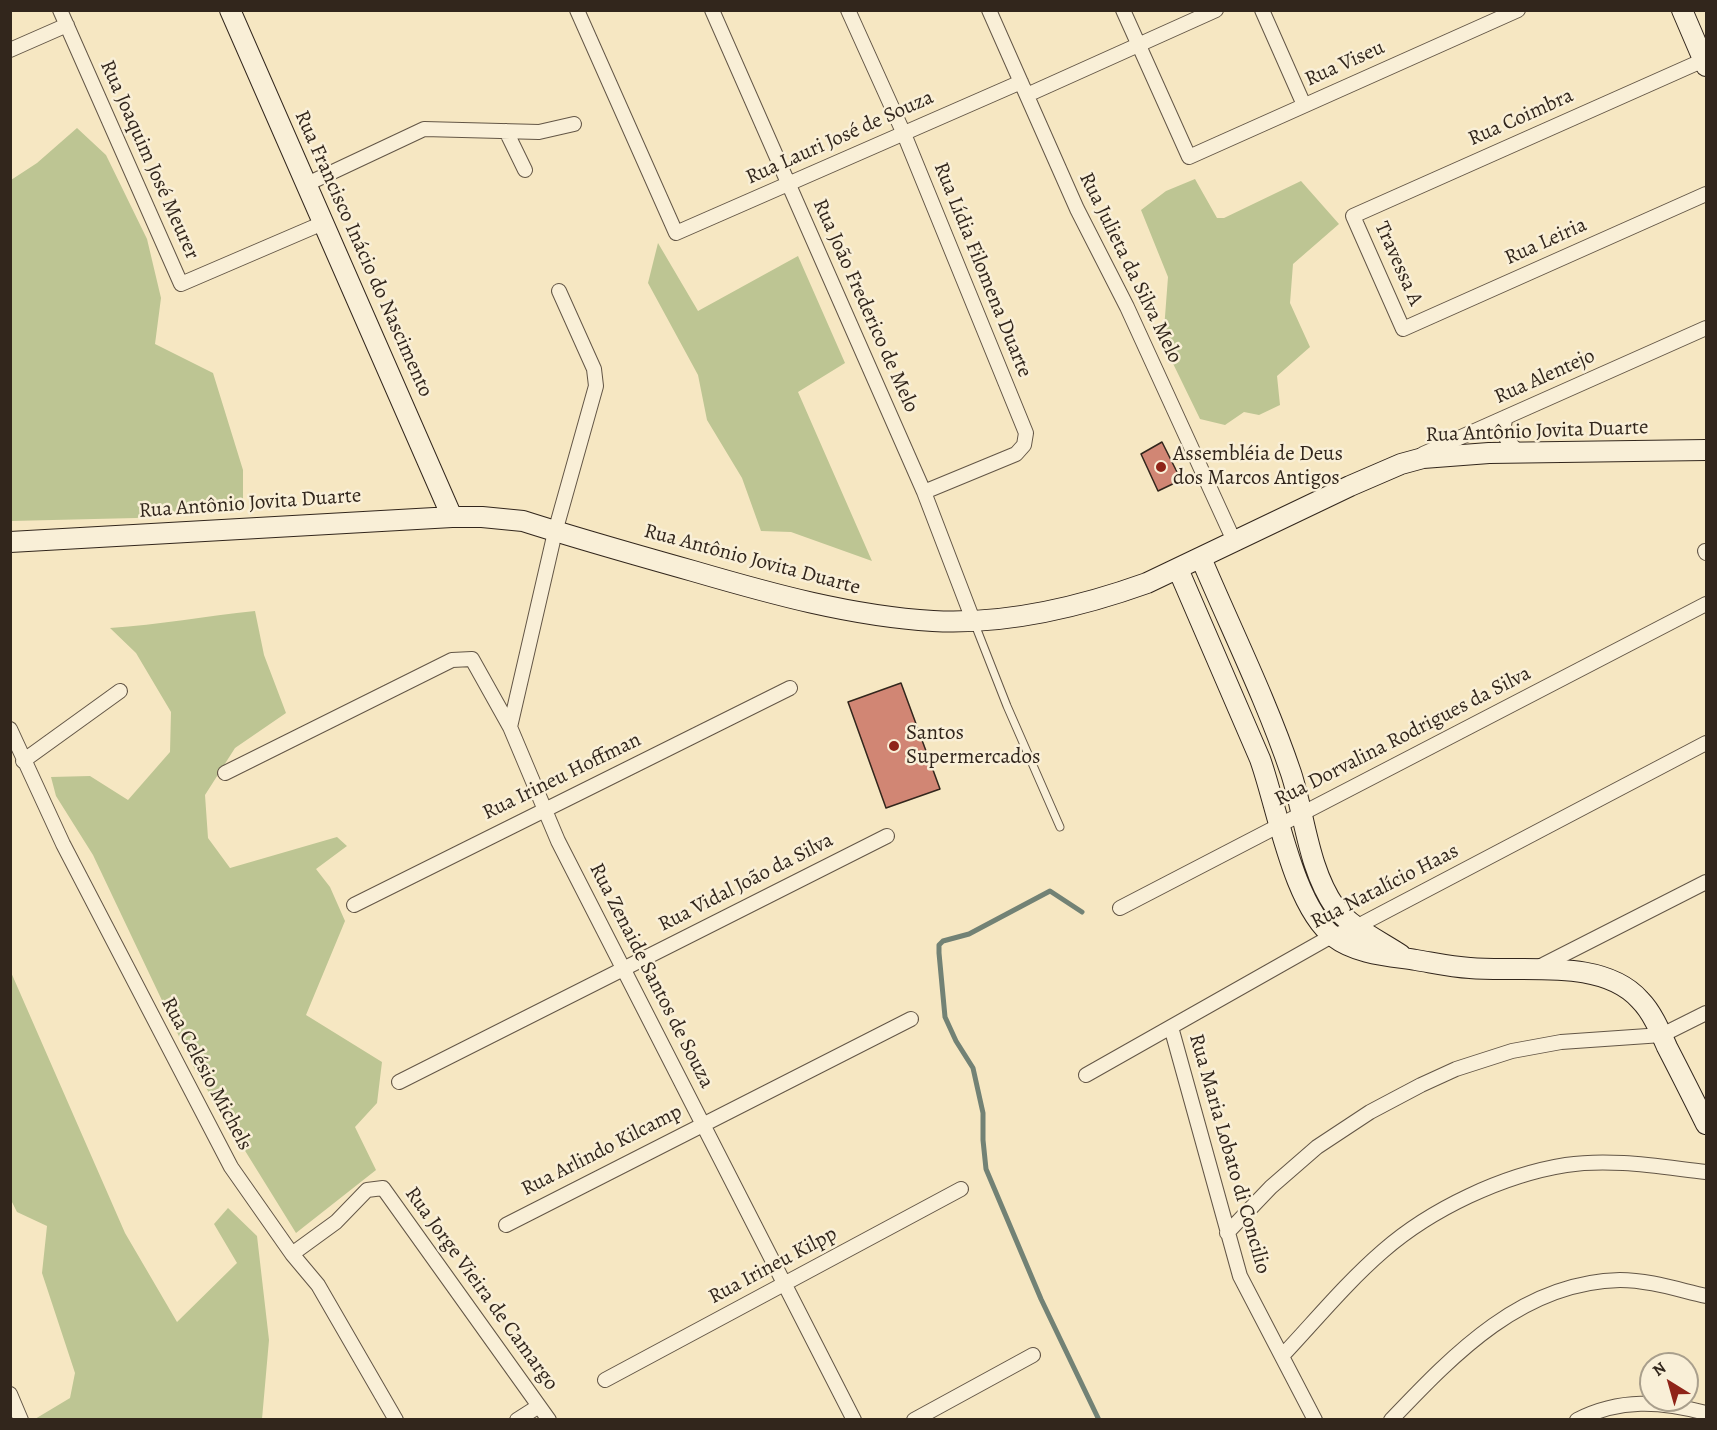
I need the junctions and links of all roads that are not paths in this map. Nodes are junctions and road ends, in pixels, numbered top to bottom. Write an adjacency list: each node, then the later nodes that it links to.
1 (60, 10): 12 (street, Rua Joaquim José Meurer)
2 (230, 10): 22 (main road, Rua Francisco Inácio do Nascimento)
3 (577, 10): 23 (street, Rua Lauri José de Souza)
4 (712, 10): 23 (street, Rua João Frederico de Melo)
5 (849, 10): 20 (street, Rua Lídia Filomena Duarte)
6 (989, 10): 16 (street, Rua Julieta da Silva Melo)
7 (1123, 10): 13 (street)
8 (1216, 10): 13 (street, Rua Lauri José de Souza)
9 (1262, 10): 17 (street)
10 (1518, 10): 17 (street, Rua Viseu)
11 (1682, 10): 15 (main road)
12 (67, 25): 14 (street); 26 (street, Rua Joaquim José Meurer)
13 (1139, 45): 16 (street, Rua Lauri José de Souza); 17 (street, Rua Viseu)
14 (10, 50)
15 (1706, 62): 25 (street, Rua Coimbra)
16 (1024, 89): 20 (street, Rua Lauri José de Souza); 38 (street, Rua Julieta da Silva Melo)
17 (1305, 105)
18 (574, 124): 19 (street)
19 (506, 131): 21 (street); 22 (street)
20 (904, 134): 23 (street, Rua Lauri José de Souza); 34 (street, Rua Lídia Filomena Duarte)
21 (525, 170)
22 (306, 184): 26 (main road, Rua Francisco Inácio do Nascimento)
23 (788, 184): 34 (street, Rua João Frederico de Melo)
24 (1707, 194): 28 (street, Rua Leiria)
25 (1353, 216): 28 (street, Travessa A)
26 (323, 223): 35 (main road, Rua Francisco Inácio do Nascimento)
27 (559, 291): 36 (street)
28 (1403, 328)
29 (1707, 328): 30 (street, Rua Alentejo)
30 (1506, 417): 32 (street); 33 (street, Rua Alentejo)
31 (1707, 450): 32 (main road, Rua Antônio Jovita Duarte)
32 (1520, 453): 33 (main road, Rua Antônio Jovita Duarte)
33 (1401, 464): 38 (main road, Rua Antônio Jovita Duarte)
34 (924, 492): 42 (street, Rua João Frederico de Melo)
35 (452, 517): 36 (main road, Rua Antônio Jovita Duarte); 37 (main road, Rua Antônio Jovita Duarte)
36 (555, 532): 42 (main road, Rua Antônio Jovita Duarte); 45 (street)
37 (10, 542)
38 (1235, 543): 39 (main road, Rua Antônio Jovita Duarte)
39 (1201, 558): 40 (main road, Rua Antônio Jovita Duarte); 51 (main road)
40 (1178, 569): 42 (main road, Rua Antônio Jovita Duarte); 52 (main road)
41 (1707, 604): 51 (street, Rua Dorvalina Rodrigues da Silva)
42 (973, 620): 53 (lane)
43 (790, 688): 50 (street, Rua Irineu Hoffman)
44 (120, 691): 48 (street)
45 (510, 727): 49 (street, Rua Zenaide Santos de Souza); 50 (street, Rua Zenaide Santos de Souza)
46 (10, 729): 48 (street, Rua Celésio Michels)
47 (1707, 742): 58 (street, Rua Natalício Haas)
48 (23, 761): 75 (street, Rua Celésio Michels)
49 (225, 774)
50 (542, 809): 56 (street, Rua Irineu Hoffman); 61 (street, Rua Zenaide Santos de Souza)
51 (1302, 813): 52 (street, Rua Dorvalina Rodrigues da Silva); 58 (main road)
52 (1279, 825): 57 (street, Rua Dorvalina Rodrigues da Silva); 59 (main road)
53 (1060, 827)
54 (886, 836): 61 (street, Rua Vidal João da Silva)
55 (1707, 882): 62 (street)
56 (354, 905)
57 (1120, 908)
58 (1358, 926): 59 (street, Rua Natalício Haas); 60 (main road)
59 (1333, 936): 60 (main road); 65 (street, Rua Natalício Haas)
60 (1406, 958): 62 (main road)
61 (624, 968): 68 (street, Rua Vidal João da Silva); 69 (street, Rua Zenaide Santos de Souza)
62 (1535, 969): 66 (main road)
63 (1707, 1013): 66 (street)
64 (911, 1019): 69 (street, Rua Arlindo Kilcamp)
65 (1171, 1027): 67 (street, Rua Natalício Haas); 74 (street, Rua Maria Lobato di Concilio)
66 (1662, 1035): 70 (main road); 74 (street)
67 (1086, 1075)
68 (399, 1082)
69 (702, 1123): 73 (street, Rua Arlindo Kilcamp); 76 (street, Rua Zenaide Santos de Souza)
70 (1707, 1124)
71 (1707, 1172): 79 (street)
72 (961, 1189): 76 (street, Rua Irineu Kilpp)
73 (506, 1225)
74 (1227, 1233): 79 (street, Rua Maria Lobato di Concilio)
75 (292, 1254): 82 (street, Rua Jorge Vieira de Camargo); 85 (street, Rua Celésio Michels)
76 (784, 1284): 80 (street, Rua Irineu Kilpp); 88 (street, Rua Zenaide Santos de Souza)
77 (1707, 1296): 91 (street)
78 (1033, 1355): 89 (street)
79 (1282, 1356): 90 (street, Rua Maria Lobato di Concilio)
80 (606, 1380)
81 (10, 1394): 84 (street)
82 (539, 1406): 86 (street); 87 (street, Rua Jorge Vieira de Camargo)
83 (1707, 1413): 92 (street)
84 (22, 1419)
85 (396, 1419)
86 (517, 1419)
87 (549, 1419)
88 (854, 1419)
89 (914, 1419)
90 (1315, 1419)
91 (1391, 1419)
92 (1577, 1419)

